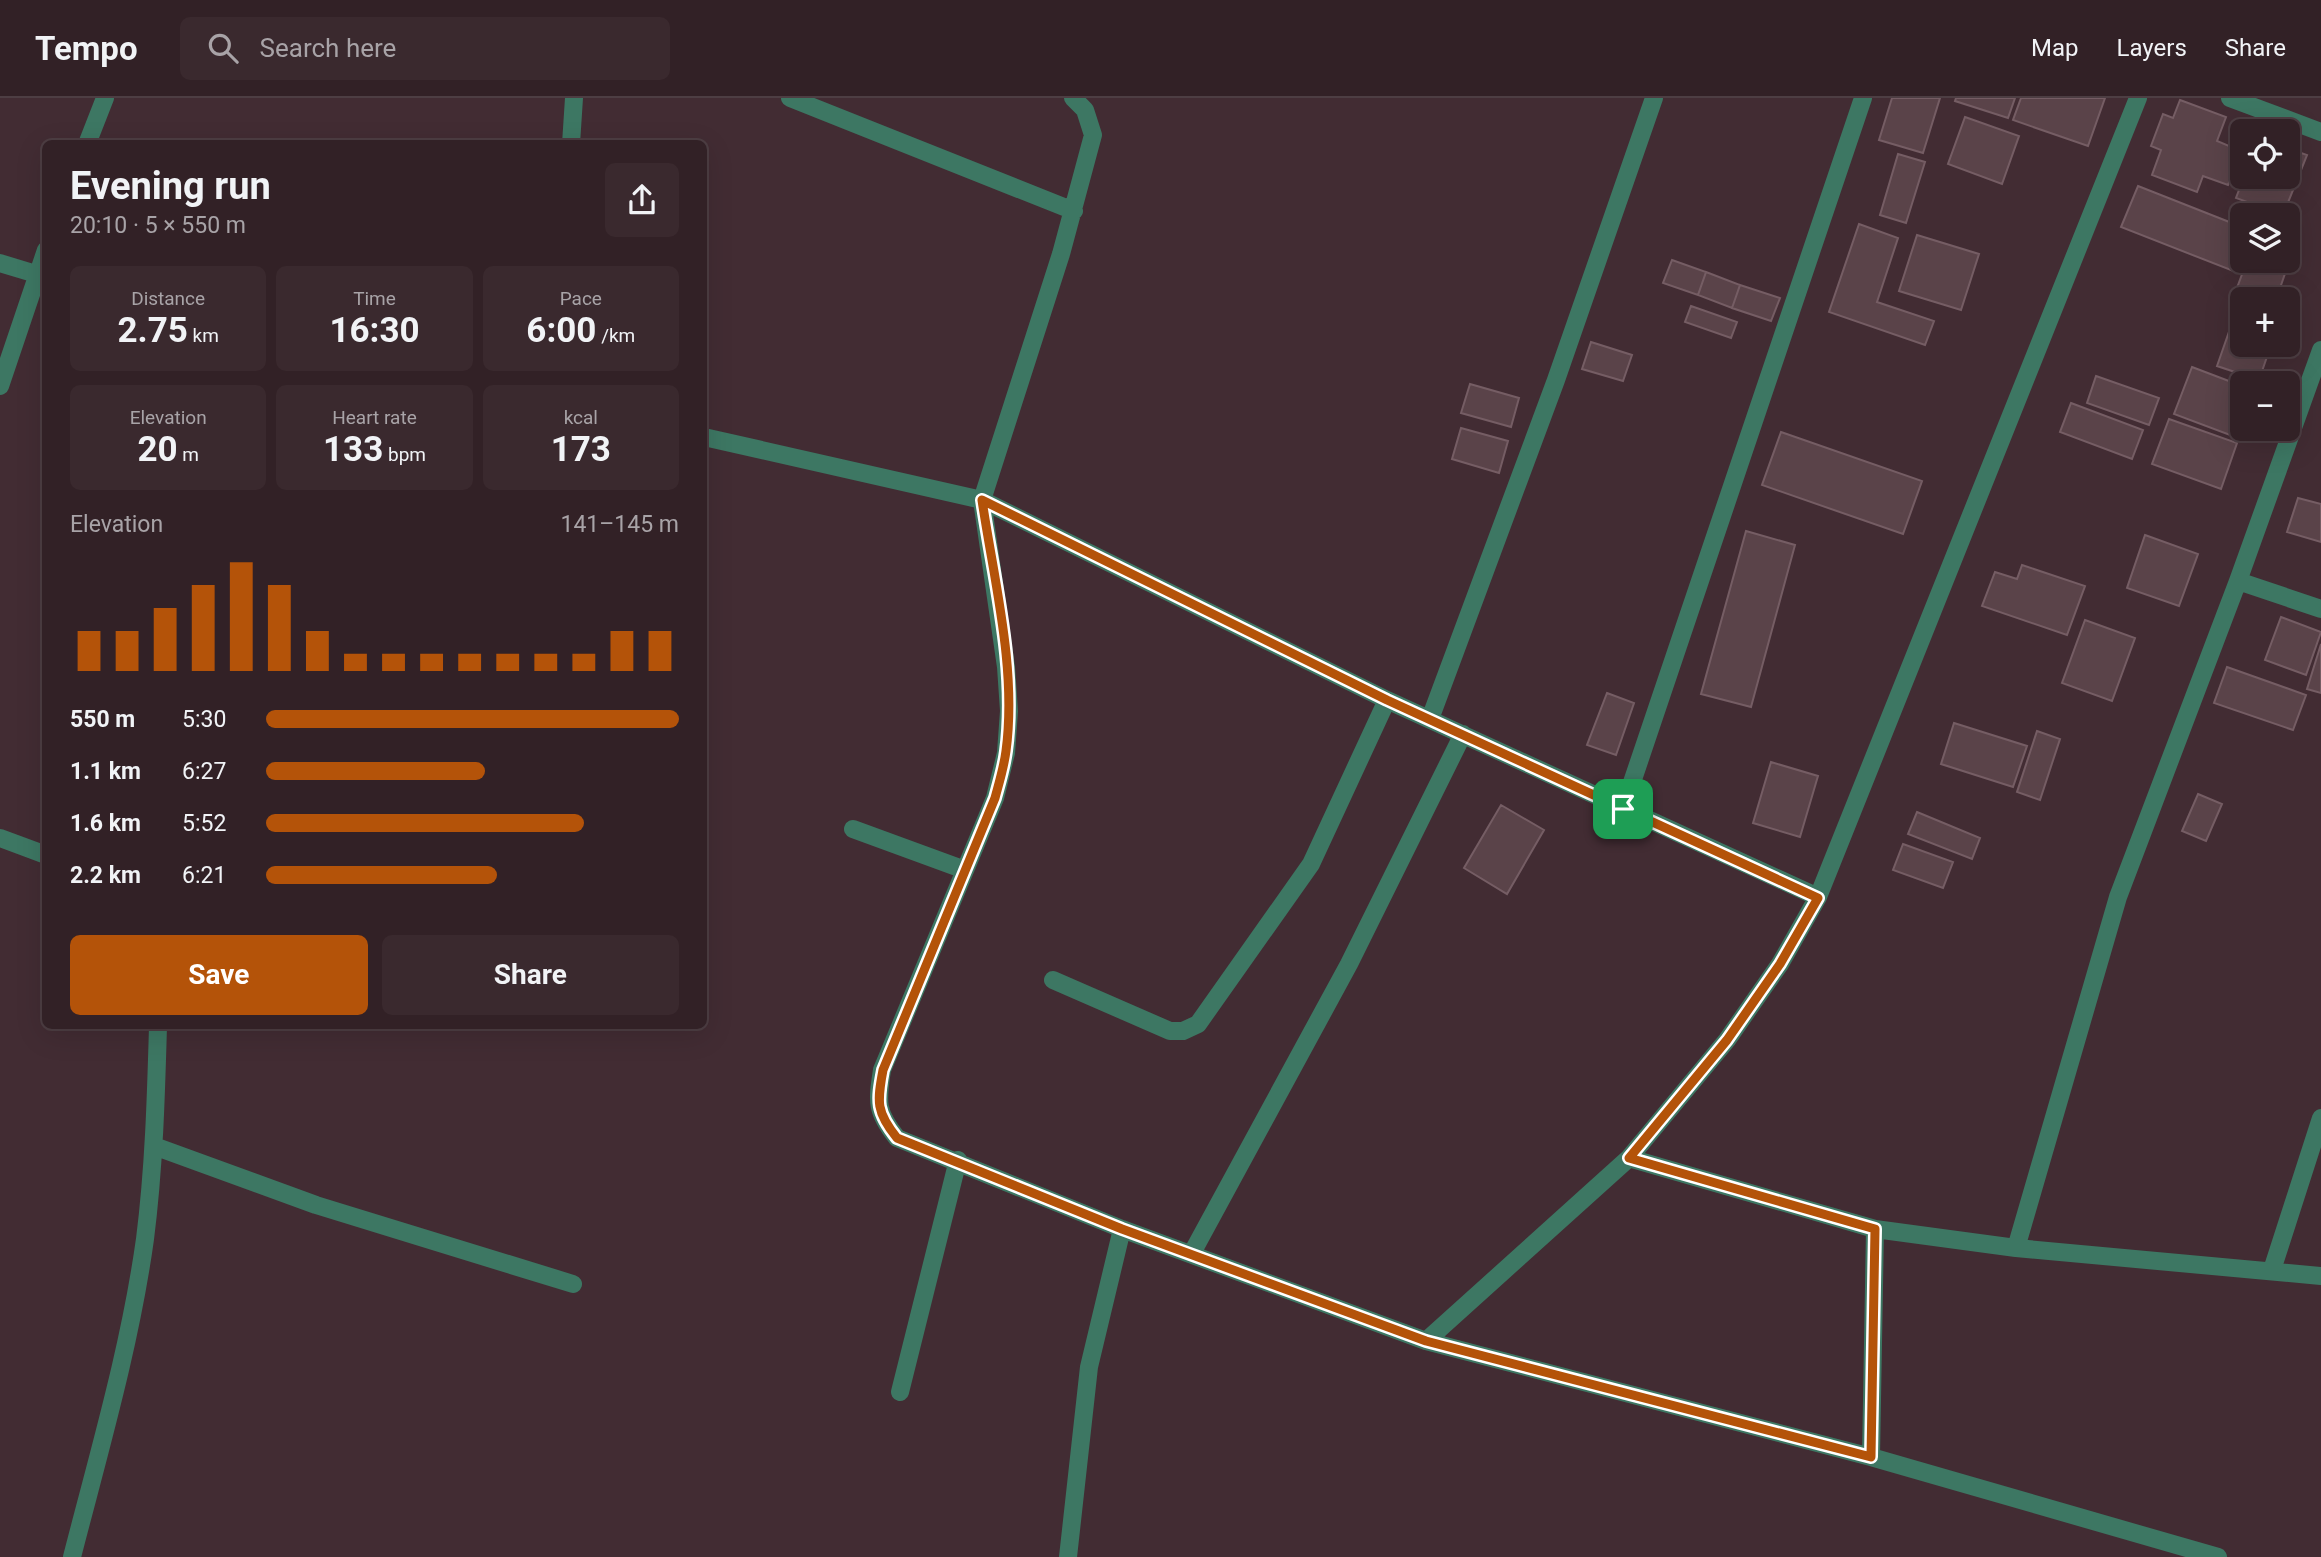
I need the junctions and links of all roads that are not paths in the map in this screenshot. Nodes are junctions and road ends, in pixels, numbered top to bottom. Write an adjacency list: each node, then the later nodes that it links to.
1 (105, 98): 10 (street)
2 (574, 98): 11 (street)
3 (790, 98): 12 (street)
4 (1073, 98): 12 (street)
5 (1654, 98): 22 (street)
6 (1863, 98): 24 (street)
7 (2138, 98): 29 (street)
8 (2230, 98): 9 (street)
9 (2321, 132)
10 (89, 140)
11 (571, 140)
12 (1074, 211): 18 (street)
13 (0, 263): 14 (street)
14 (41, 276): 16 (street)
15 (2321, 349): 19 (street)
16 (0, 386)
17 (707, 438): 18 (street)
18 (982, 500): 21 (street); 28 (street)
19 (2238, 581): 20 (street); 38 (street)
20 (2321, 609)
21 (1387, 700): 22 (street); 30 (street)
22 (1430, 719): 23 (street)
23 (1463, 734): 24 (street); 39 (street)
24 (1623, 809): 29 (street)
25 (853, 829): 28 (street)
26 (0, 838): 27 (street)
27 (42, 854)
28 (965, 870): 35 (street)
29 (1818, 898): 34 (street)
30 (1053, 980)
31 (158, 1029): 33 (street)
32 (2321, 1118): 40 (street)
33 (154, 1146): 42 (street); 47 (street)
34 (1629, 1158): 37 (street); 43 (street)
35 (958, 1160): 36 (street); 44 (street)
36 (1122, 1229): 39 (street); 46 (street)
37 (1875, 1229): 38 (street); 45 (street)
38 (2016, 1248): 40 (street)
39 (1192, 1253): 43 (street)
40 (2272, 1270): 41 (street)
41 (2321, 1276)
42 (573, 1284)
43 (1426, 1341): 45 (street)
44 (900, 1392)
45 (1871, 1457): 48 (street)
46 (1069, 1548)
47 (72, 1557)
48 (2218, 1557)

